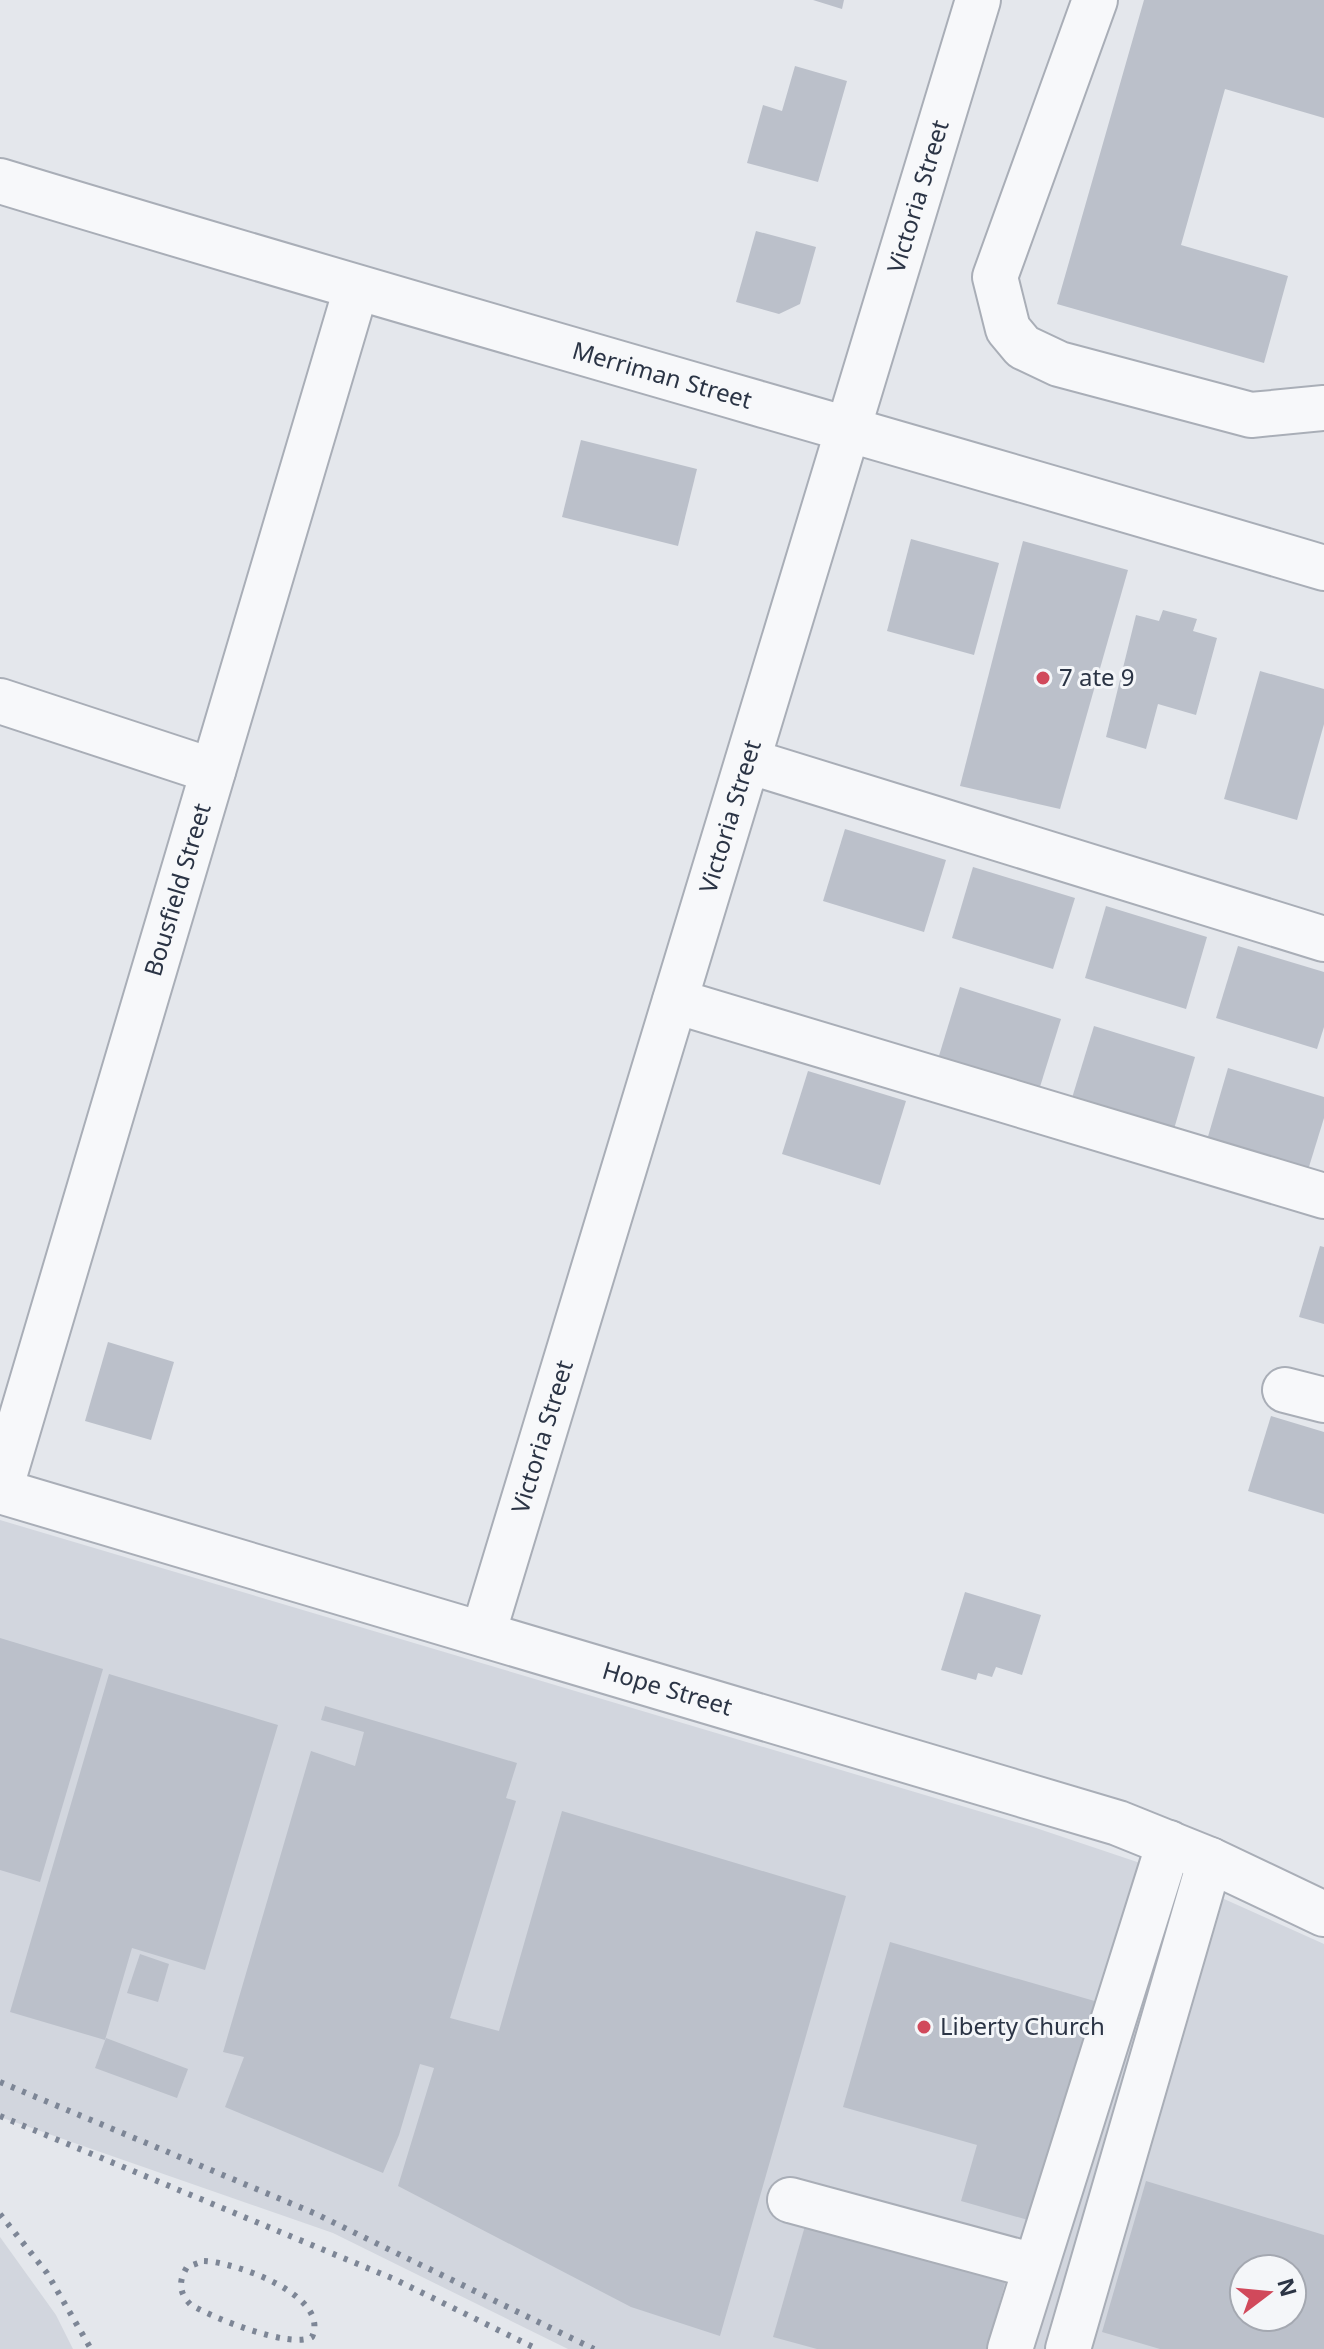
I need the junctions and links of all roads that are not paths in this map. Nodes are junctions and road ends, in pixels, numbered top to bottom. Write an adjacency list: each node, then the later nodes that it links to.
1 (978, 0): 6 (street, Victoria Street)
2 (1095, 0): 5 (street)
3 (0, 181): 4 (street, Merriman Street)
4 (356, 289): 6 (street, Merriman Street); 10 (street, Bousfield Street)
5 (1324, 408)
6 (850, 427): 7 (street, Merriman Street); 9 (street, Victoria Street)
7 (1324, 568)
8 (0, 701): 10 (street)
9 (748, 761): 11 (street); 12 (street, Victoria Street)
10 (213, 771): 14 (street, Bousfield Street)
11 (1324, 939)
12 (675, 1001): 13 (street); 15 (street, Victoria Street)
13 (1324, 1196)
14 (0, 1490): 15 (street, Hope Street)
15 (483, 1634): 16 (street, Hope Street)
16 (1169, 1843): 17 (street, Hope Street); 20 (street)
17 (1210, 1860): 18 (street, Hope Street); 22 (street)
18 (1324, 1914)
19 (790, 2200): 20 (street)
20 (1034, 2266): 21 (street)
21 (1010, 2349)
22 (1068, 2349)

